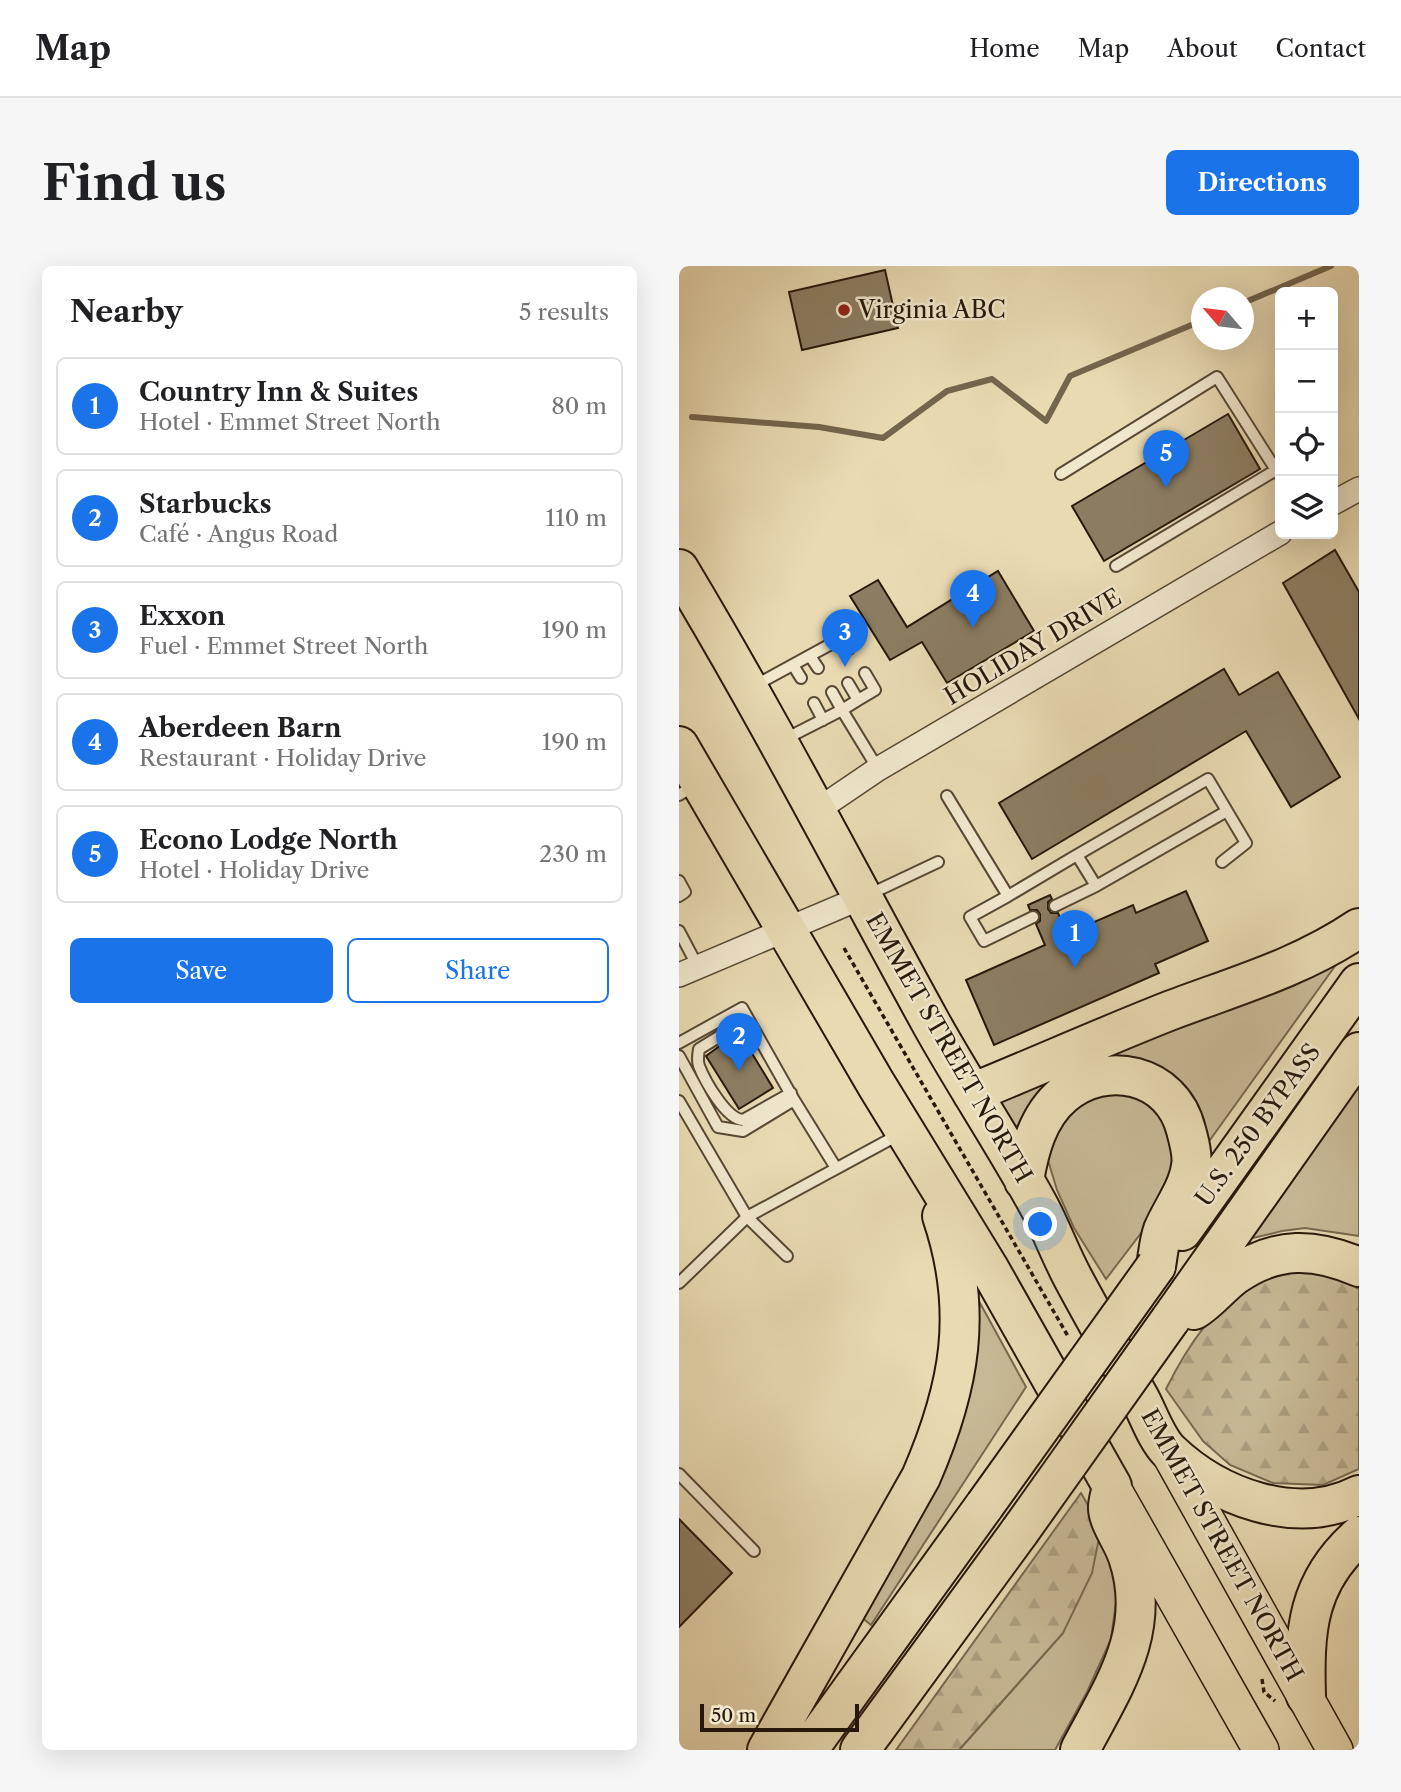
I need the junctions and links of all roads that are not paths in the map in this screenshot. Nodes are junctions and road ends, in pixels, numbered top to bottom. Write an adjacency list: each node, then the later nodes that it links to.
1 (1275, 468): 2 (lane)
2 (1061, 474)
3 (1275, 475): 7 (lane)
4 (1359, 489): 5 (street)
5 (1338, 500)
6 (1275, 536): 26 (street, HOLIDAY DRIVE)
7 (1116, 566)
8 (679, 569): 18 (highway, EMMET STREET NORTH)
9 (827, 646): 10 (lane); 11 (lane); 12 (lane)
10 (849, 649)
11 (810, 656): 13 (lane); 14 (lane)
12 (834, 659)
13 (793, 665): 16 (lane); 18 (lane)
14 (818, 668)
15 (865, 673): 20 (lane)
16 (801, 678)
17 (848, 683): 20 (lane)
18 (748, 690): 24 (highway, EMMET STREET NORTH)
19 (832, 692): 22 (lane)
20 (858, 700): 22 (lane)
21 (814, 703): 23 (lane)
22 (842, 710): 23 (lane); 26 (lane)
23 (823, 720): 24 (lane)
24 (778, 743): 29 (highway, EMMET STREET NORTH)
25 (679, 746): 27 (highway)
26 (878, 769): 29 (street, HOLIDAY DRIVE)
27 (690, 788): 42 (highway)
28 (947, 796): 37 (lane)
29 (816, 811): 38 (highway, EMMET STREET NORTH)
30 (1227, 811): 31 (lane); 33 (lane); 35 (lane)
31 (1077, 855): 35 (lane); 37 (lane)
32 (938, 862): 38 (lane)
33 (1222, 862)
34 (679, 881): 36 (lane)
35 (1096, 886): 39 (lane)
36 (679, 896)
37 (1008, 896): 40 (lane)
38 (863, 897): 42 (street); 50 (highway, EMMET STREET NORTH)
39 (1055, 906)
40 (1033, 917)
41 (1359, 928): 50 (highway)
42 (787, 929): 44 (street); 53 (highway)
43 (679, 931): 44 (lane)
44 (689, 971)
45 (1359, 983): 58 (highway, U.S. 250 BYPASS)
46 (733, 1013): 47 (lane); 51 (lane); 51 (lane)
47 (679, 1043)
48 (1359, 1052): 61 (highway, U.S. 250 BYPASS)
49 (679, 1056): 51 (lane)
50 (972, 1093): 55 (highway, EMMET STREET NORTH)
51 (792, 1096): 54 (lane)
52 (679, 1101): 56 (lane)
53 (915, 1144): 54 (lane); 64 (highway); 69 (highway)
54 (836, 1168): 56 (lane)
55 (1024, 1181): 58 (highway); 62 (highway, EMMET STREET NORTH)
56 (747, 1217): 57 (lane); 60 (lane)
57 (787, 1256)
58 (1156, 1266): 70 (highway, U.S. 250 BYPASS, bridge)
59 (1359, 1267): 61 (highway)
60 (679, 1283)
61 (1170, 1320): 71 (highway, U.S. 250 BYPASS, bridge)
62 (1167, 1449): 65 (highway); 68 (main road, EMMET STREET NORTH)
63 (679, 1474): 67 (lane)
64 (1112, 1486): 72 (highway); 73 (main road)
65 (1359, 1495)
66 (1359, 1536): 68 (highway)
67 (754, 1551)
68 (1306, 1696): 74 (main road, EMMET STREET NORTH)
69 (767, 1750)
70 (809, 1750)
71 (861, 1750)
72 (1080, 1750)
73 (1261, 1750)
74 (1335, 1750)

